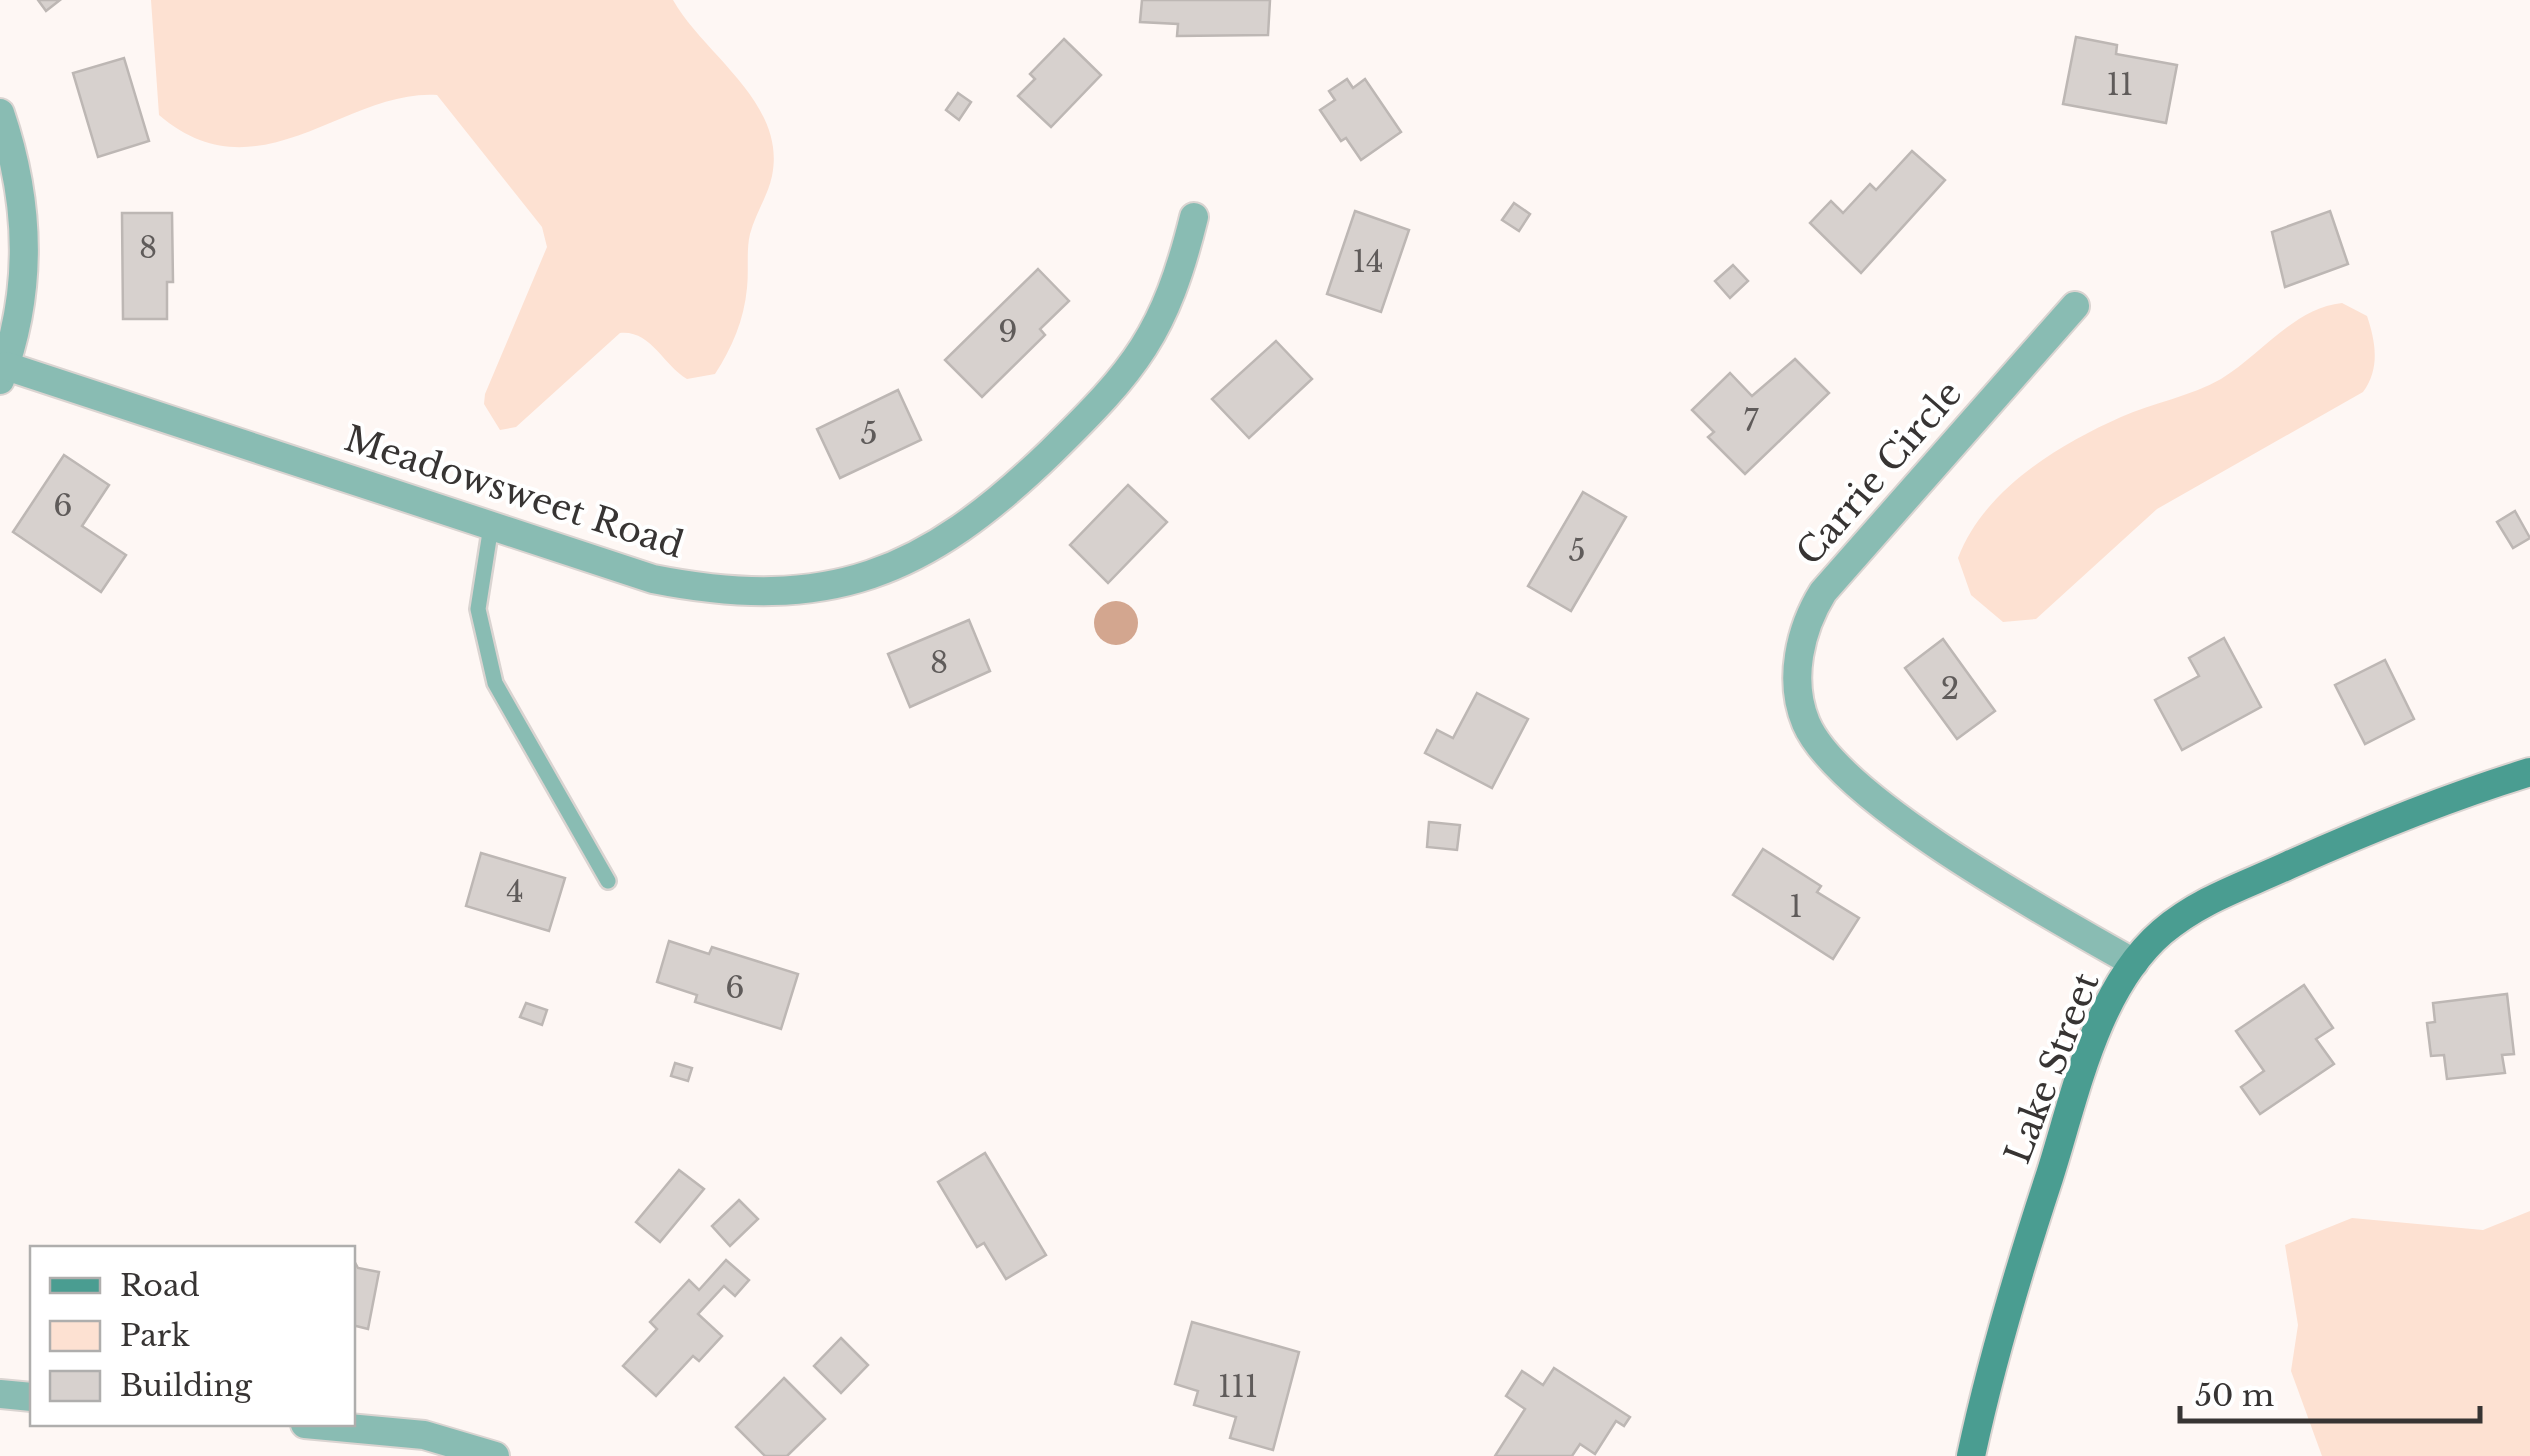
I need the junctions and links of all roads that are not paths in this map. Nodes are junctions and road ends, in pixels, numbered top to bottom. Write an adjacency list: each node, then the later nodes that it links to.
1 (0, 113): 4 (street)
2 (1194, 217): 5 (street, Meadowsweet Road)
3 (2075, 306): 8 (street, Carrie Circle)
4 (3, 374): 5 (street, Meadowsweet Road)
5 (491, 526): 7 (lane)
6 (2530, 772): 8 (main road, Lake Street)
7 (608, 882)
8 (2134, 964): 13 (main road, Lake Street)
9 (0, 1394): 10 (street)
10 (30, 1397)
11 (327, 1426): 12 (street)
12 (496, 1456)
13 (1970, 1456)

